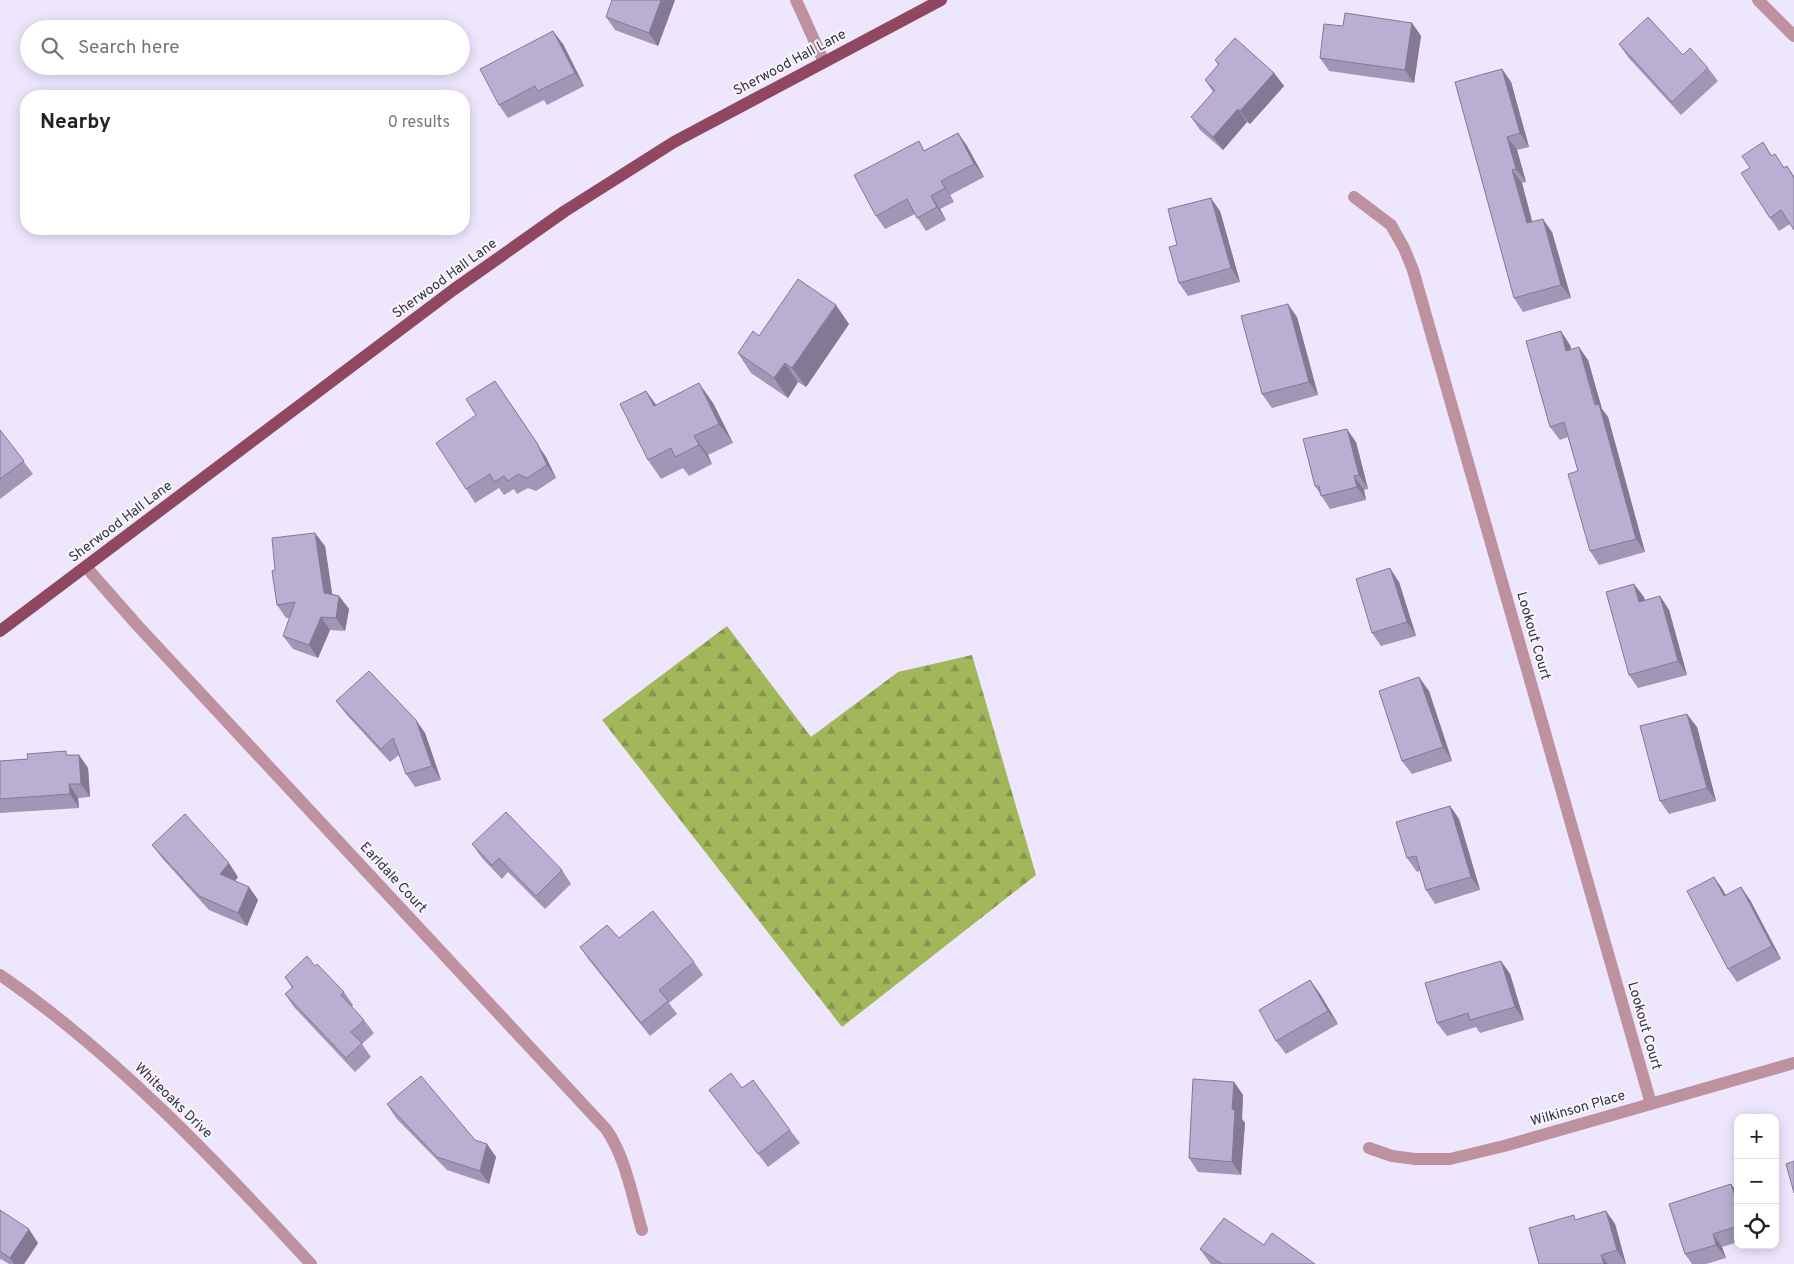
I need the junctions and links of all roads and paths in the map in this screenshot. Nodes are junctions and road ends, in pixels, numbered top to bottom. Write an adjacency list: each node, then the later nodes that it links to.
1 (796, 0): 5 (street)
2 (941, 0): 5 (main road, Sherwood Hall Lane)
3 (1758, 0): 4 (street)
4 (1794, 36)
5 (824, 62): 7 (main road, Sherwood Hall Lane)
6 (1354, 197): 11 (street, Lookout Court)
7 (86, 567): 8 (main road, Sherwood Hall Lane); 13 (street, Earldale Court)
8 (0, 631)
9 (0, 975): 14 (street, Whiteoaks Drive)
10 (1794, 1063): 11 (street, Wilkinson Place)
11 (1650, 1104): 12 (street, Wilkinson Place)
12 (1369, 1148)
13 (642, 1230)
14 (311, 1264)

